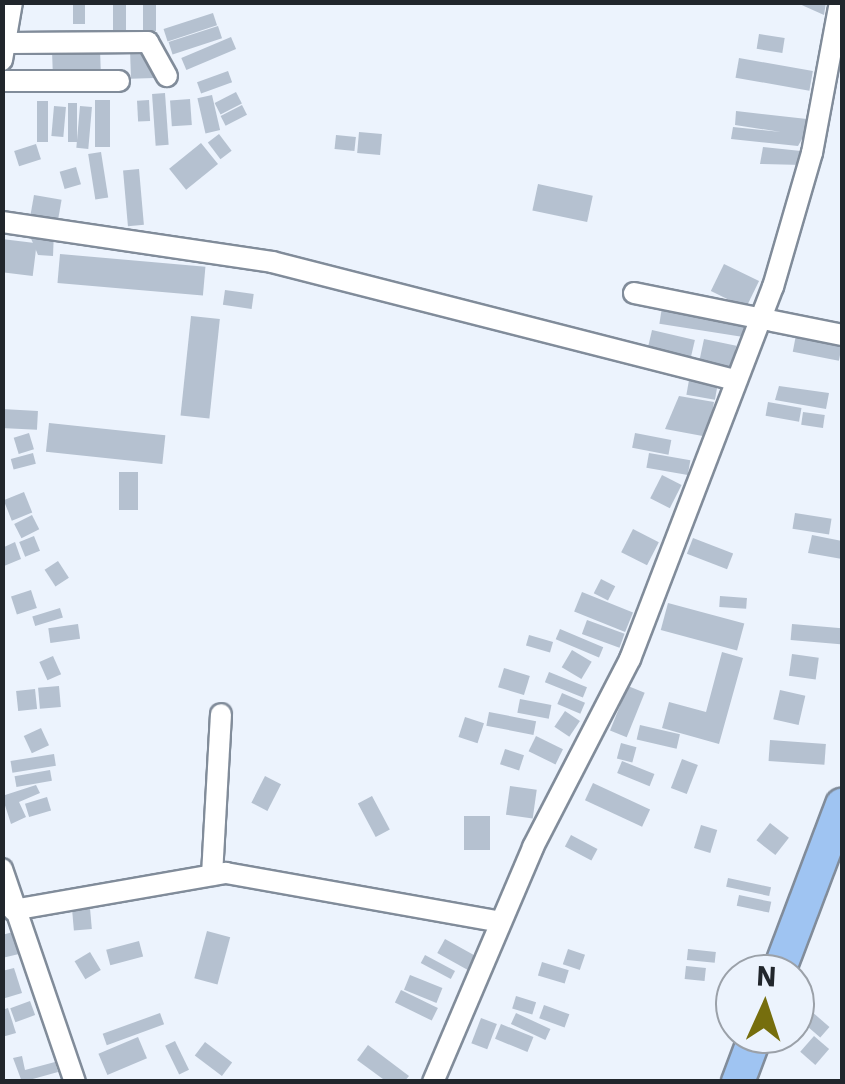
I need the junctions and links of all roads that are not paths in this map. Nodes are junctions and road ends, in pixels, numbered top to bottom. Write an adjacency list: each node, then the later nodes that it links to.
1 (12, 2): 3 (street)
2 (840, 2): 9 (street)
3 (6, 52): 4 (street)
4 (167, 76)
5 (2, 81): 6 (street)
6 (119, 81)
7 (2, 222): 11 (street)
8 (634, 294): 9 (street)
9 (760, 320): 10 (street); 11 (street)
10 (842, 335)
11 (735, 380): 17 (street)
12 (221, 714): 15 (street)
13 (842, 805): 18 (highway)
14 (2, 868): 16 (street)
15 (212, 875): 16 (street); 17 (street)
16 (13, 910): 20 (street)
17 (501, 922): 21 (street)
18 (786, 954)
19 (748, 1054): 22 (highway)
20 (75, 1082)
21 (433, 1082)
22 (738, 1082)

